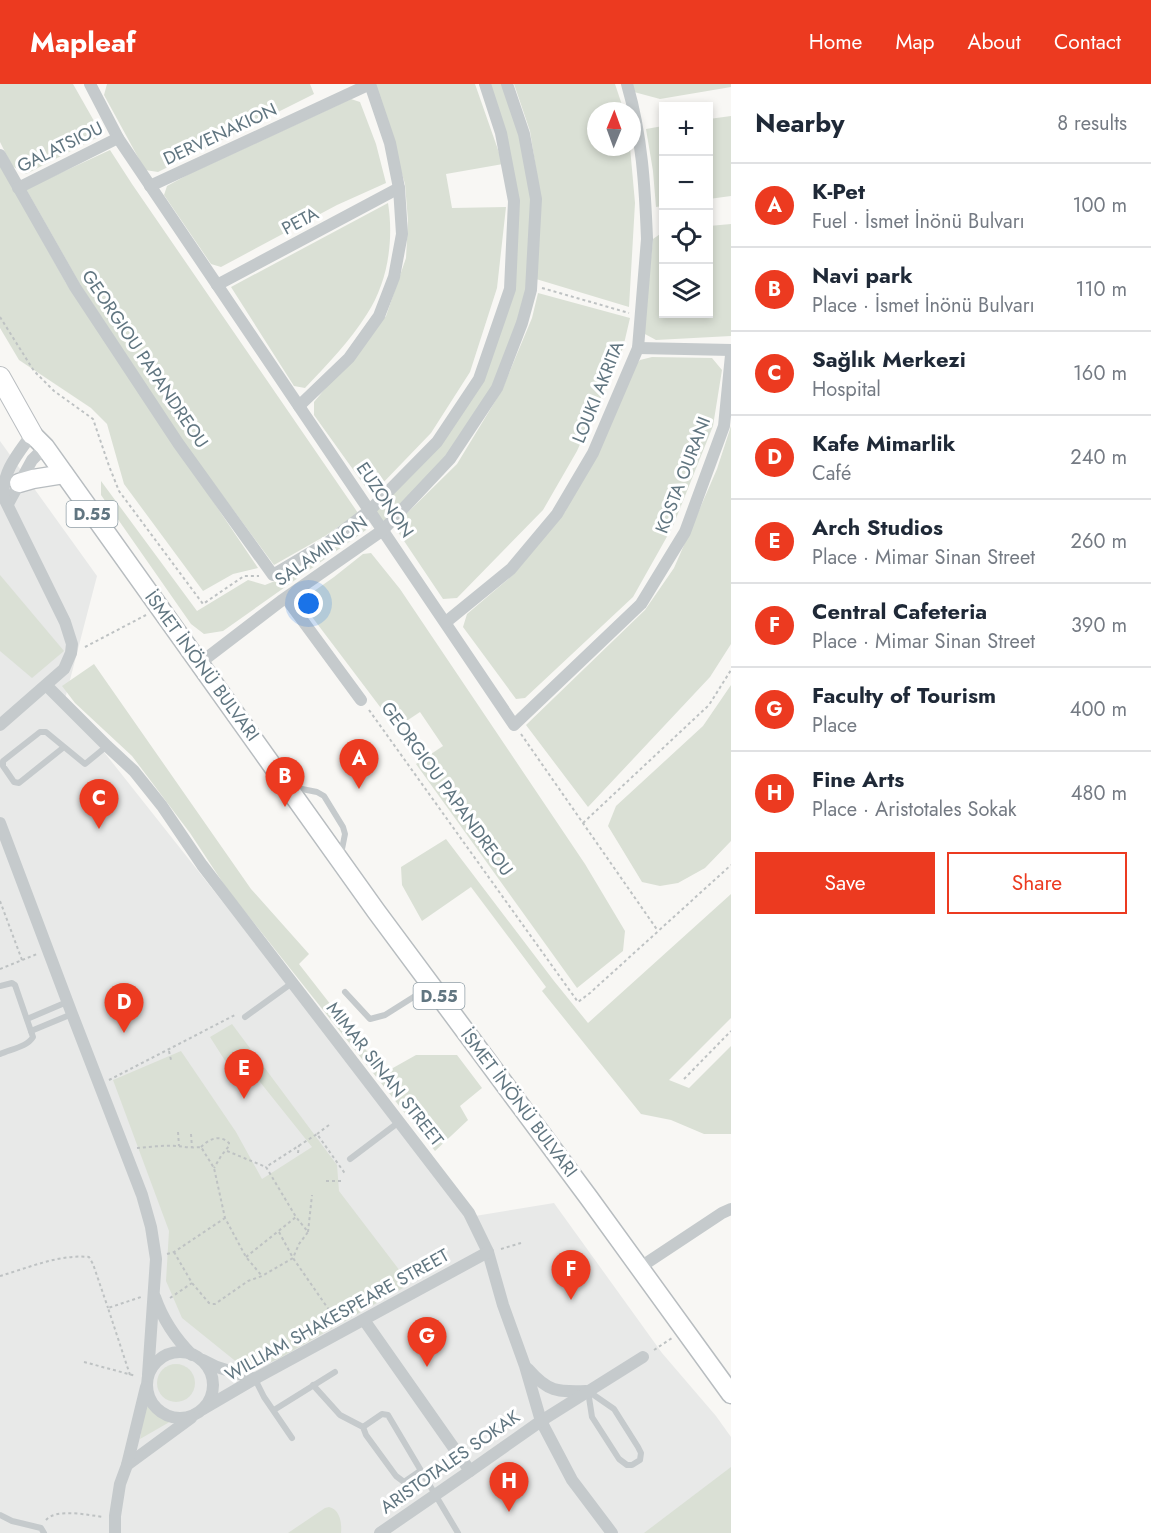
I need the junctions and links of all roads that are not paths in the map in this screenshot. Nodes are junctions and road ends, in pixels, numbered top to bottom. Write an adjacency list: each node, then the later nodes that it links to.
1 (90, 84): 6 (street, EUZONON)
2 (370, 84): 8 (street, DERVENAKION); 10 (street)
3 (485, 84): 22 (street, SALAMINION)
4 (507, 84): 23 (street, SALAMINION)
5 (627, 84): 12 (street, LOUKI AKRITA)
6 (118, 138): 8 (street, EUZONON); 9 (street, GALATSIOU)
7 (0, 155): 9 (street, GEORGIOU PAPANDREOU)
8 (150, 186): 11 (street, EUZONON)
9 (18, 188): 24 (street, GEORGIOU PAPANDREOU)
10 (399, 188): 11 (street, PETA); 17 (street)
11 (217, 285): 17 (street, EUZONON)
12 (638, 348): 13 (street); 26 (street, LOUKI AKRITA)
13 (731, 350)
14 (731, 355): 30 (street, KOSTA OURANI)
15 (0, 377): 18 (highway, D.55)
16 (0, 395): 18 (highway, D.55)
17 (299, 406): 22 (street, EUZONON)
18 (38, 441): 19 (main road, D.55); 20 (street); 21 (street)
19 (64, 474): 20 (main road); 27 (main road, D.55)
20 (19, 483): 21 (street)
21 (8, 504): 28 (street)
22 (370, 510): 23 (street, EUZONON); 24 (street, SALAMINION)
23 (383, 530): 25 (street, SALAMINION); 26 (street, EUZONON)
24 (273, 575)
25 (283, 599): 27 (street, SALAMINION); 29 (street, GEORGIOU PAPANDREOU)
26 (446, 622): 30 (street, EUZONON)
27 (200, 663): 37 (main road, D.55)
28 (47, 686): 31 (street); 32 (street, MIMAR SINAN STREET)
29 (361, 700)
30 (514, 724)
31 (0, 725)
32 (107, 746): 33 (lane); 35 (street, MIMAR SINAN STREET)
33 (64, 747): 33 (lane)
34 (0, 822): 39 (street)
35 (292, 983): 41 (lane); 45 (street, MIMAR SINAN STREET)
36 (0, 986): 42 (lane)
37 (431, 986): 38 (lane); 49 (main road, D.55)
38 (345, 992)
39 (67, 1002): 40 (street); 42 (lane)
40 (72, 1014): 43 (lane); 50 (street)
41 (244, 1014)
42 (27, 1019): 43 (lane)
43 (31, 1031): 44 (lane)
44 (0, 1054)
45 (399, 1122): 46 (lane); 48 (street, MIMAR SINAN STREET)
46 (350, 1159)
47 (731, 1209): 49 (street)
48 (488, 1252): 51 (street, WILLIAM SHAKESPEARE STREET); 54 (street, MIMAR SINAN STREET)
49 (639, 1268): 60 (main road, D.55)
50 (154, 1293): 52 (street); 57 (street)
51 (364, 1320): 56 (street, WILLIAM SHAKESPEARE STREET); 68 (street)
52 (195, 1357): 56 (street); 57 (street); 62 (street)
53 (643, 1357): 59 (street, ARISTOTALES SOKAK)
54 (525, 1366): 59 (street); 63 (street, MIMAR SINAN STREET)
55 (335, 1372): 58 (lane)
56 (255, 1379): 61 (lane); 62 (street, WILLIAM SHAKESPEARE STREET)
57 (147, 1380): 62 (street); 66 (street)
58 (313, 1385): 61 (lane); 64 (lane)
59 (588, 1391): 59 (lane); 63 (street, ARISTOTALES SOKAK)
60 (731, 1394)
61 (274, 1410): 65 (lane)
62 (200, 1411): 66 (street, WILLIAM SHAKESPEARE STREET)
63 (541, 1421): 68 (street, ARISTOTALES SOKAK); 75 (street, MIMAR SINAN STREET)
64 (363, 1427): 67 (lane); 67 (lane)
65 (292, 1438)
66 (127, 1464): 72 (street)
67 (420, 1471): 69 (lane)
68 (471, 1471): 69 (street, ARISTOTALES SOKAK)
69 (435, 1495): 73 (street, ARISTOTALES SOKAK); 74 (lane)
70 (0, 1515): 71 (lane)
71 (42, 1530)
72 (115, 1533)
73 (380, 1533)
74 (458, 1533)
75 (612, 1533)

